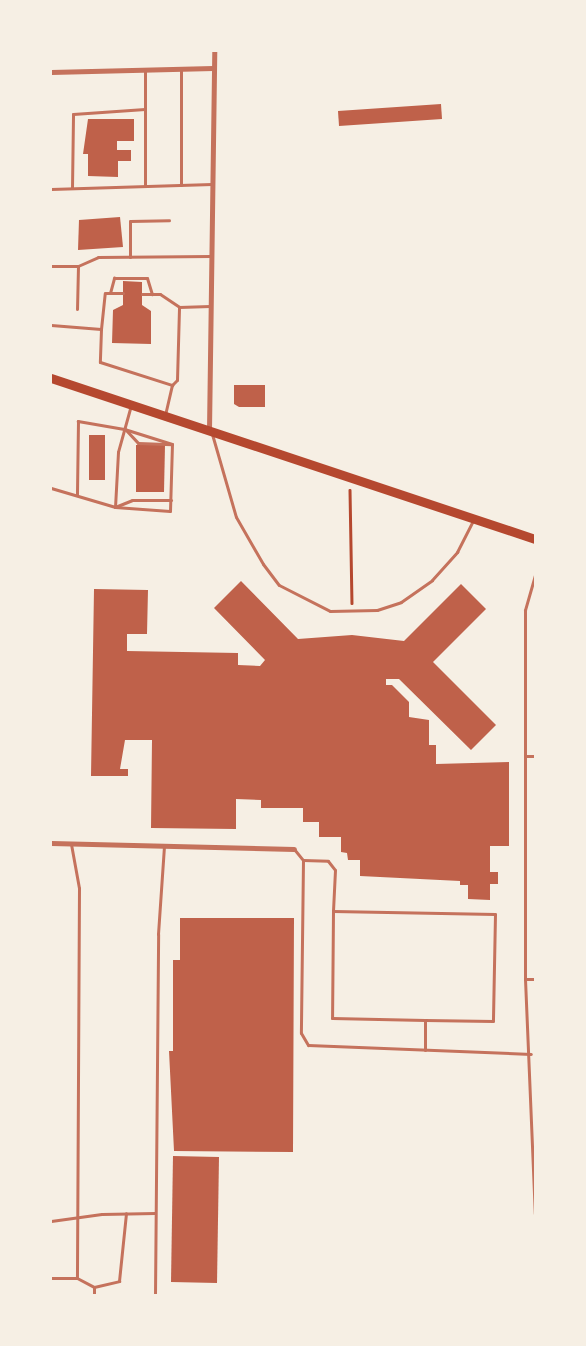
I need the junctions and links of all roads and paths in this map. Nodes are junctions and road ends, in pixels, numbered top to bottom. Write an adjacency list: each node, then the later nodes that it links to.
1 (214, 51): 2 (street)
2 (214, 68): 3 (street); 7 (street)
3 (181, 69): 4 (street); 8 (lane)
4 (146, 70): 5 (street); 6 (lane)
5 (51, 72)
6 (145, 109): 9 (lane); 10 (lane)
7 (212, 184): 8 (lane); 13 (street)
8 (181, 185): 9 (lane)
9 (145, 186): 10 (lane)
10 (72, 188): 11 (lane)
11 (51, 189)
12 (169, 220): 14 (lane)
13 (210, 256): 14 (lane); 22 (street)
14 (130, 257): 16 (lane)
15 (51, 266): 16 (lane)
16 (78, 266): 23 (lane)
17 (110, 293): 18 (lane); 20 (lane); 25 (lane)
18 (123, 294)
19 (142, 294): 20 (lane)
20 (152, 294): 21 (lane)
21 (179, 306): 22 (lane); 27 (lane)
22 (210, 306): 31 (street)
23 (77, 309)
24 (51, 325): 25 (lane)
25 (101, 329): 27 (lane)
26 (51, 378): 28 (main road)
27 (172, 385): 29 (lane)
28 (131, 404): 29 (main road); 30 (lane)
29 (166, 415): 31 (main road)
30 (124, 429): 32 (lane); 32 (lane); 35 (lane); 37 (lane)
31 (209, 430): 38 (main road); 41 (lane)
32 (172, 444): 36 (lane)
33 (51, 488): 35 (lane)
34 (350, 490): 41 (path)
35 (77, 495): 37 (lane)
36 (171, 500): 37 (lane); 37 (lane)
37 (115, 507)
38 (474, 518): 39 (main road); 41 (lane)
39 (535, 539)
40 (535, 575): 42 (lane)
41 (352, 613)
42 (525, 756): 43 (lane); 50 (lane)
43 (535, 756)
44 (51, 843): 45 (street)
45 (71, 844): 46 (street); 59 (lane)
46 (164, 846): 47 (street); 56 (lane)
47 (294, 849): 48 (lane)
48 (303, 860): 49 (lane); 53 (lane)
49 (333, 911): 52 (lane); 52 (lane)
50 (525, 979): 51 (lane); 54 (lane)
51 (535, 979)
52 (425, 1020): 53 (lane)
53 (425, 1050): 54 (lane)
54 (531, 1054): 55 (lane)
55 (534, 1105): 58 (lane)
56 (156, 1213): 57 (lane); 65 (lane)
57 (126, 1214): 59 (lane); 63 (lane)
58 (535, 1214)
59 (77, 1220): 60 (lane); 62 (lane)
60 (51, 1221)
61 (51, 1278): 62 (lane)
62 (77, 1278): 63 (lane)
63 (94, 1286): 64 (lane)
64 (94, 1295)
65 (155, 1295)

